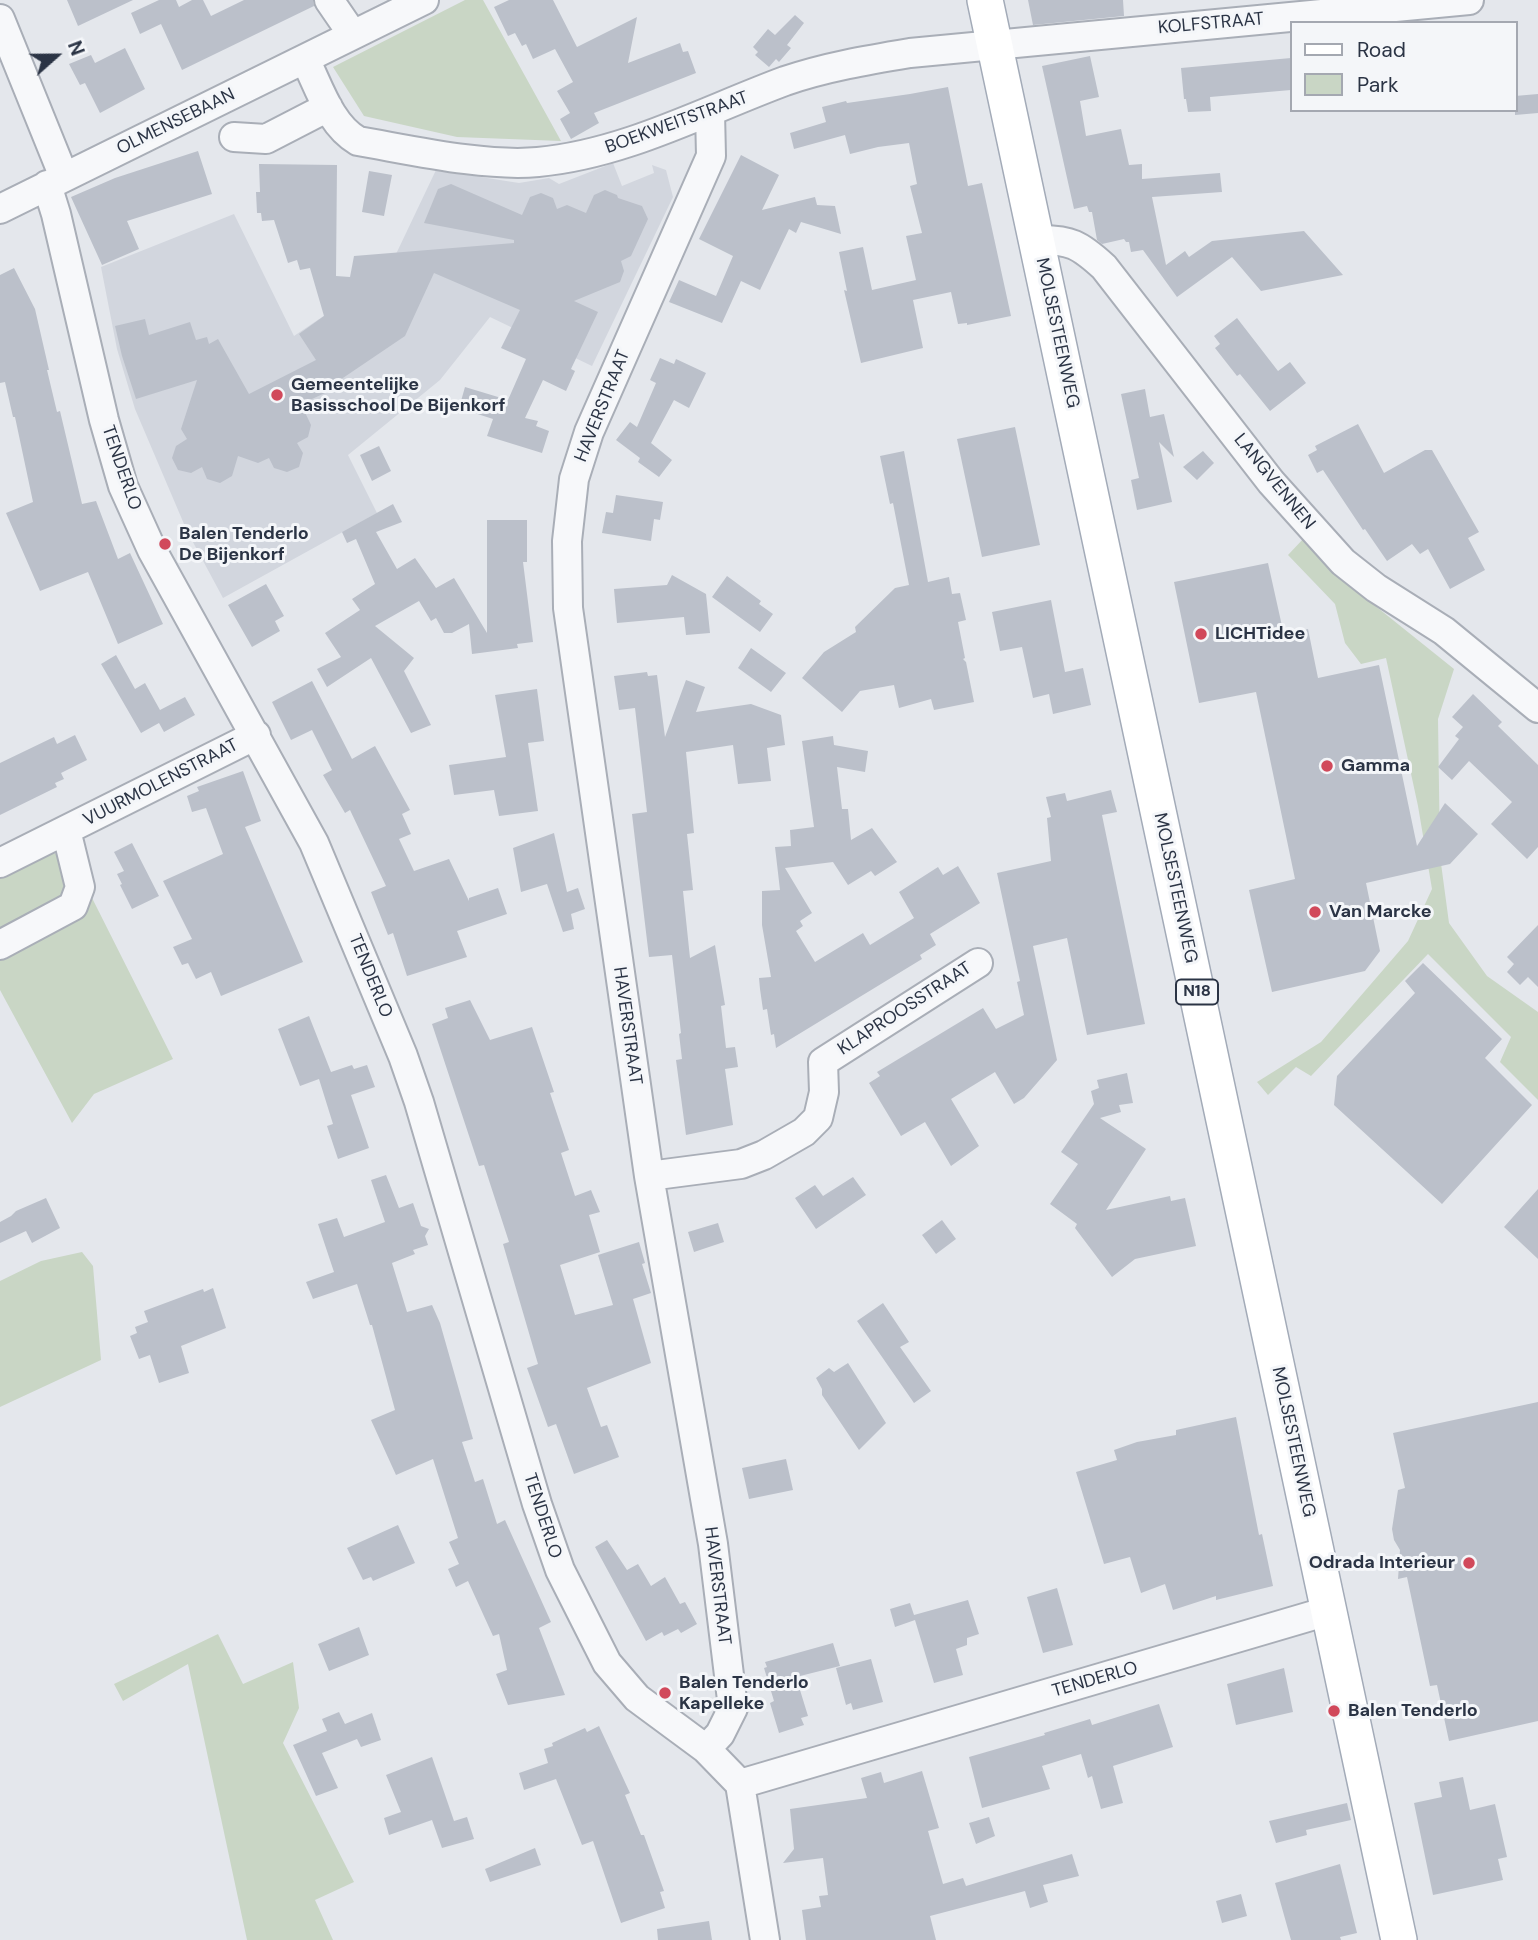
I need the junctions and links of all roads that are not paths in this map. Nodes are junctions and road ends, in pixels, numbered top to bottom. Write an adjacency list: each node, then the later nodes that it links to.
1 (329, 0): 6 (street)
2 (424, 0): 6 (street, OLMENSEBAAN)
3 (985, 0): 7 (main road, MOLSESTEENWEG / N18)
4 (1469, 0): 7 (street, KOLFSTRAAT)
5 (0, 19): 12 (street, TENDERLO)
6 (353, 35): 8 (street, OLMENSEBAAN)
7 (995, 44): 10 (street, BOEKWEITSTRAAT); 14 (main road, MOLSESTEENWEG / N18)
8 (305, 59): 9 (street, BOEKWEITSTRAAT); 12 (street, OLMENSEBAAN)
9 (328, 107): 10 (street, BOEKWEITSTRAAT); 11 (street)
10 (710, 112): 21 (street, HAVERSTRAAT)
11 (234, 137)
12 (56, 181): 13 (street, OLMENSEBAAN); 16 (street, TENDERLO)
13 (0, 209)
14 (1037, 240): 15 (street, LANGVENNEN); 22 (main road, MOLSESTEENWEG / N18)
15 (1538, 708)
16 (256, 735): 17 (street, VUURMOLENSTRAAT); 23 (street, TENDERLO)
17 (66, 830): 18 (street, VUURMOLENSTRAAT); 19 (street, VUURMOLENSTRAAT)
18 (0, 863)
19 (0, 944)
20 (978, 963): 21 (street, KLAPROOSSTRAAT)
21 (649, 1176): 23 (street, HAVERSTRAAT)
22 (1328, 1611): 24 (street, TENDERLO); 26 (main road, MOLSESTEENWEG / N18)
23 (706, 1749): 24 (street)
24 (740, 1784): 25 (street)
25 (765, 1940)
26 (1399, 1940)

